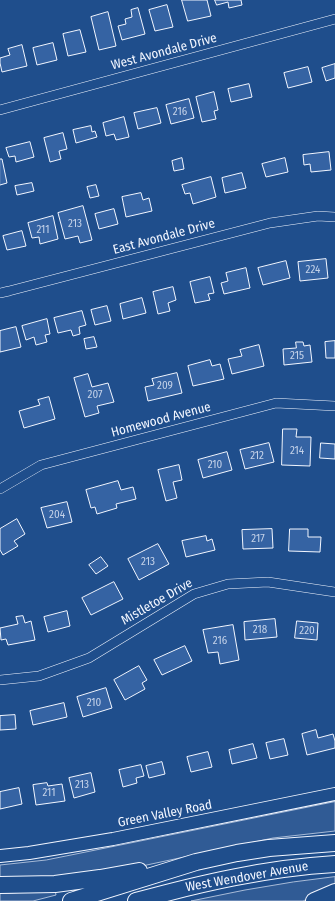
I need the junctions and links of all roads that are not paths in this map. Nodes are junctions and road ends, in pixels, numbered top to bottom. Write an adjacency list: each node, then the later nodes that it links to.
1 (335, 19): 2 (street, West Avondale Drive)
2 (0, 110)
3 (335, 217): 4 (street, East Avondale Drive)
4 (0, 293)
5 (335, 406): 6 (street, Homewood Avenue)
6 (0, 488)
7 (335, 592): 8 (street, Mistletoe Drive)
8 (0, 680)
9 (335, 794): 11 (main road, Green Valley Road)
10 (335, 843): 12 (highway, West Wendover Avenue)
11 (0, 856)
12 (196, 862): 14 (highway); 16 (highway, West Wendover Avenue)
13 (335, 864): 17 (highway, West Wendover Avenue)
14 (0, 885)
15 (335, 892): 18 (highway)
16 (71, 901)
17 (136, 901)
18 (314, 901)

